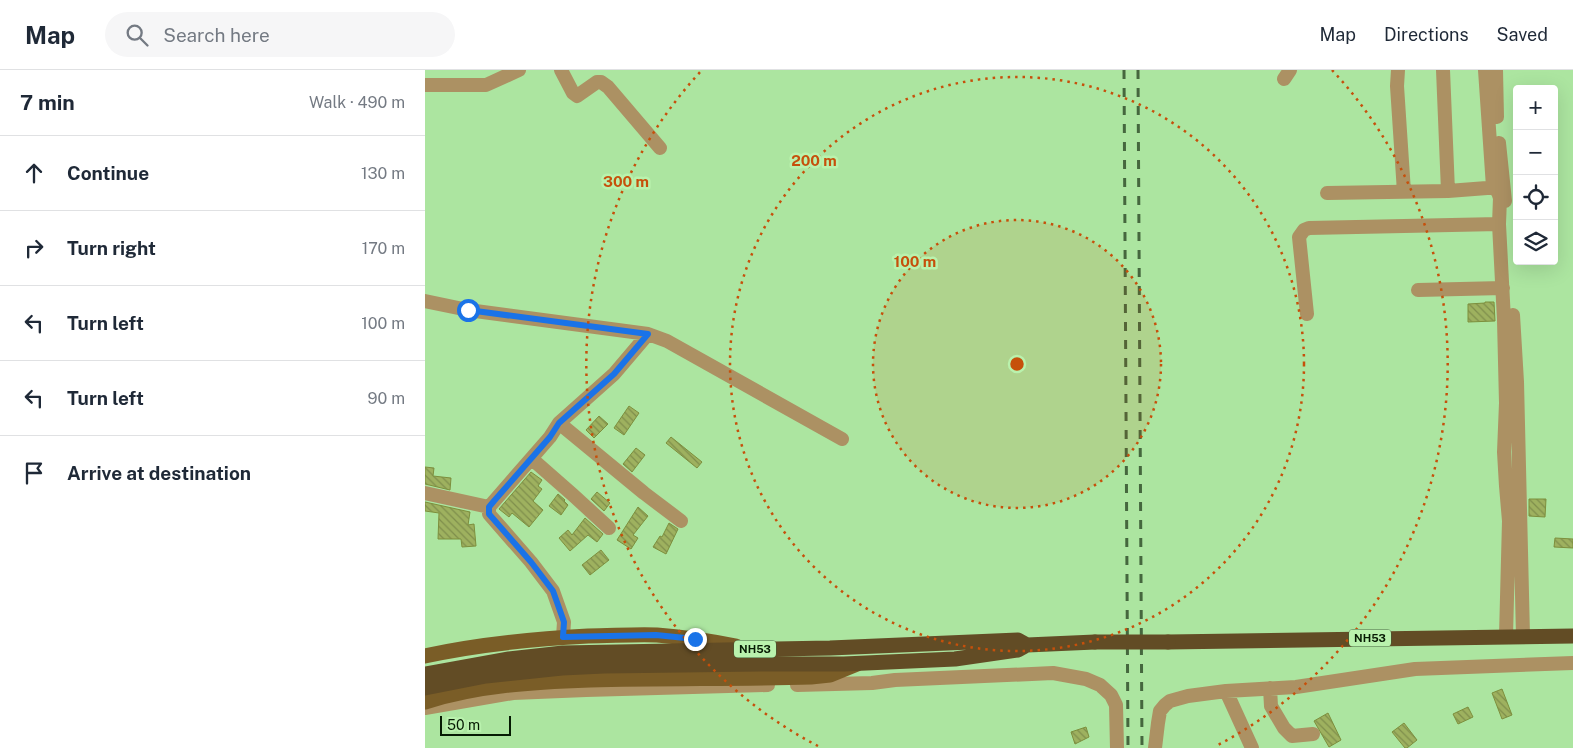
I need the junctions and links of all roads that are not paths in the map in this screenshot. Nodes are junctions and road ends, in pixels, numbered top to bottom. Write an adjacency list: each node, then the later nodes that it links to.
1 (519, 70): 7 (street)
2 (561, 70): 8 (street)
3 (1398, 70): 12 (street)
4 (1443, 70): 10 (street)
5 (1485, 70): 9 (street)
6 (1496, 70): 9 (street)
7 (425, 85)
8 (660, 148)
9 (1498, 187): 10 (street); 13 (street); 27 (street)
10 (1448, 191): 12 (street)
11 (1327, 192): 12 (street)
12 (1404, 192)
13 (1499, 224): 14 (street); 17 (street)
14 (1503, 288): 15 (street); 26 (street)
15 (1418, 290)
16 (425, 300): 18 (street)
17 (1307, 314)
18 (648, 334): 19 (street); 20 (street)
19 (559, 423): 21 (street); 24 (street)
20 (842, 439)
21 (532, 459): 23 (street); 25 (street)
22 (425, 493): 23 (street)
23 (489, 507): 29 (street)
24 (681, 520)
25 (609, 528)
26 (1506, 636): 27 (highway, NH53); 30 (highway, NH53, bridge)
27 (1523, 636): 28 (highway, NH53)
28 (1573, 636)
29 (563, 637): 31 (main road); 32 (main road)
30 (1027, 645): 31 (highway, NH53); 33 (highway, NH53)
31 (751, 649): 35 (highway, NH53)
32 (425, 656)
33 (861, 663): 35 (highway, NH53); 40 (main road)
34 (1573, 663): 38 (street)
35 (484, 670): 36 (highway, NH53); 37 (highway, NH53)
36 (425, 674)
37 (425, 688)
38 (1270, 688): 39 (street); 42 (street)
39 (1226, 691): 44 (street); 45 (street)
40 (425, 702)
41 (425, 708): 43 (street)
42 (1313, 734)
43 (1117, 748)
44 (1155, 748)
45 (1252, 748)

